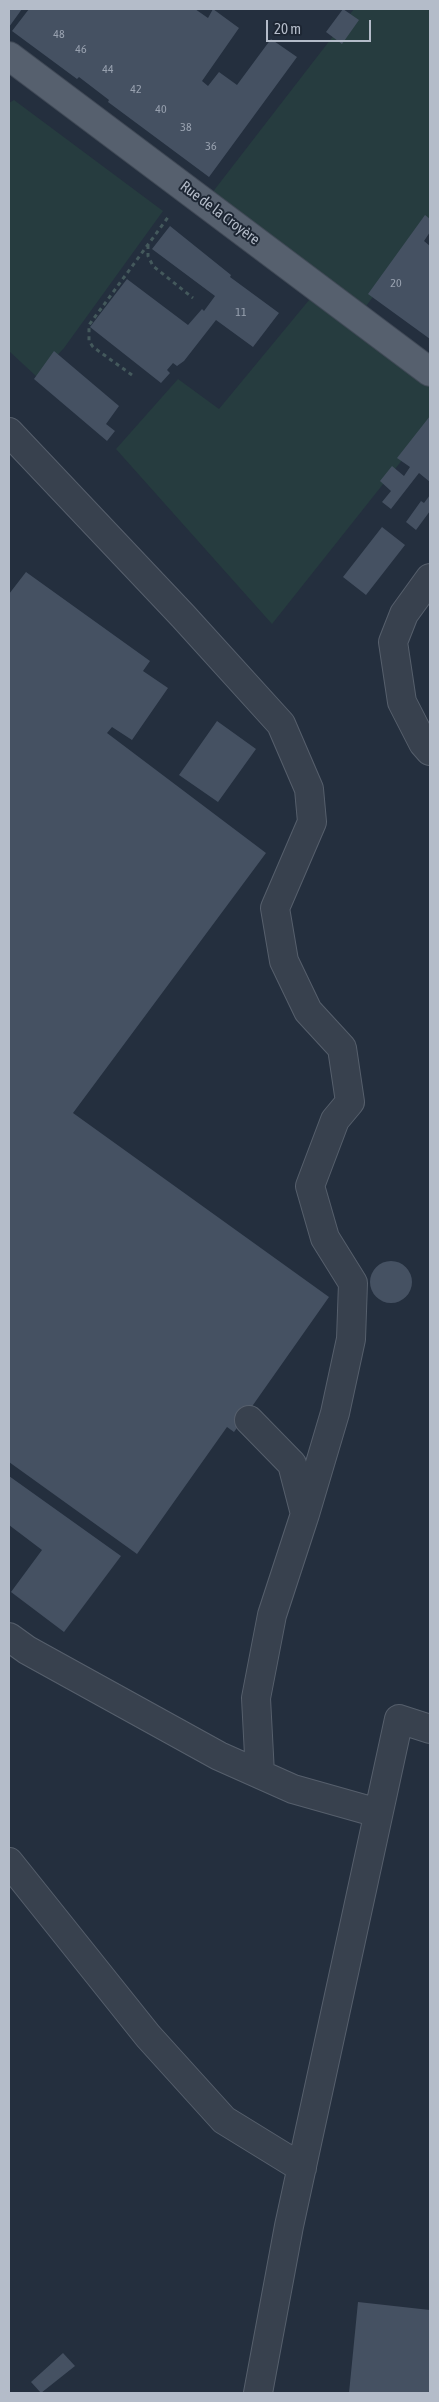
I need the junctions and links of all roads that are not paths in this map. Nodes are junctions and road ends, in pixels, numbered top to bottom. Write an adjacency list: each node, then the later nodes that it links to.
1 (9, 56): 2 (main road, Rue de la Croyère)
2 (430, 372)
3 (9, 432): 7 (lane)
4 (430, 578): 5 (lane)
5 (430, 752)
6 (249, 1420): 7 (lane)
7 (305, 1514): 10 (lane)
8 (9, 1637): 10 (lane)
9 (430, 1729): 11 (lane)
10 (260, 1774): 11 (lane)
11 (378, 1813): 13 (lane)
12 (9, 1862): 13 (lane)
13 (302, 2168): 14 (lane)
14 (258, 2393)

